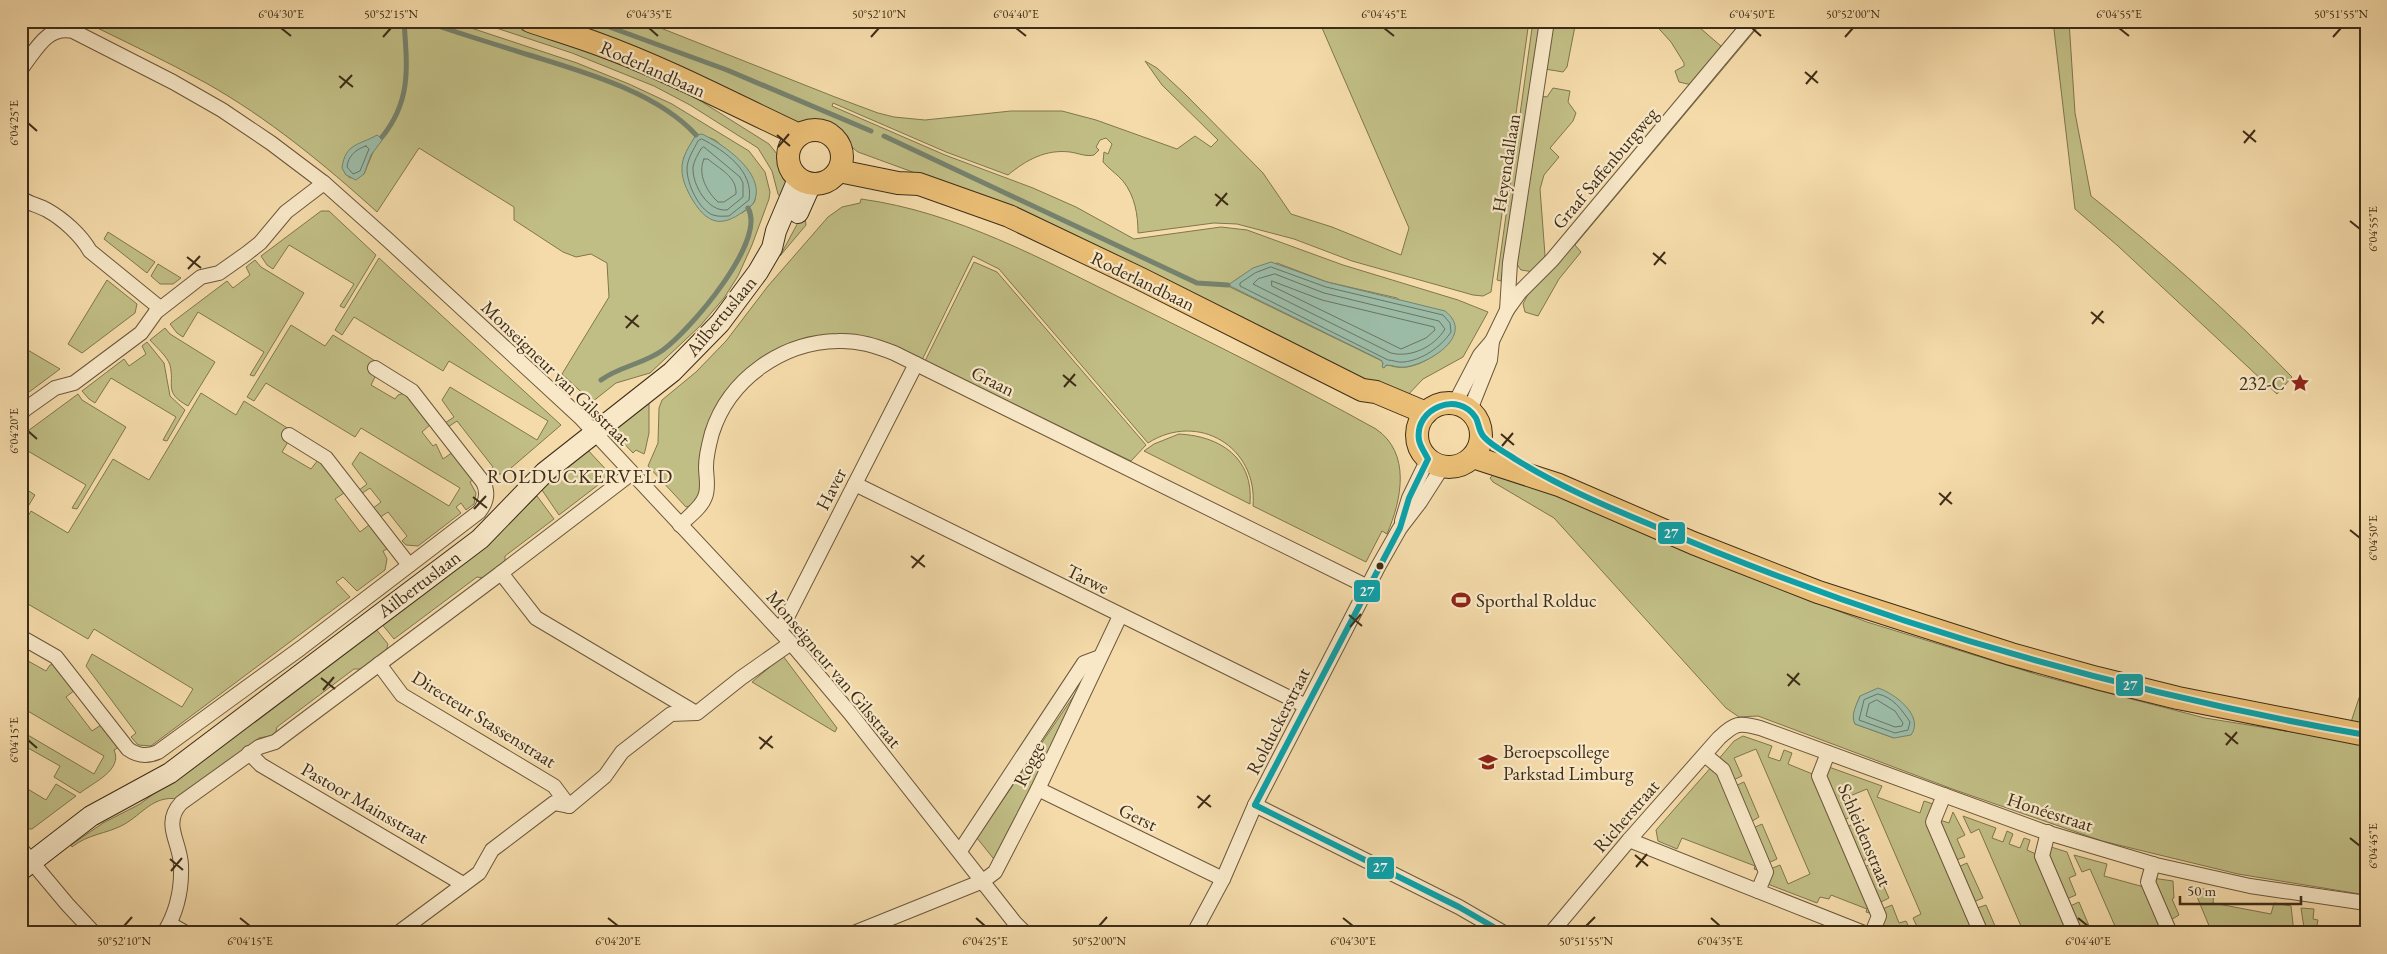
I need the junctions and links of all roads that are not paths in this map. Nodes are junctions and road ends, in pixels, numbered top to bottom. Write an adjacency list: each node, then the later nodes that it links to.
1 (530, 21): 6 (main road, Roderlandbaan)
2 (1547, 21): 12 (street, Heyendallaan)
3 (1752, 21): 12 (street, Graaf Saffenburgweg)
4 (53, 26): 5 (street); 9 (street, Monseigneur van Gilsstraat)
5 (21, 68)
6 (794, 143): 7 (main road); 8 (main road)
7 (840, 162): 8 (main road); 17 (main road, Roderlandbaan)
8 (805, 182): 18 (main road, Ailbertuslaan)
9 (324, 183): 11 (street); 18 (street, Monseigneur van Gilsstraat)
10 (21, 198): 11 (street)
11 (160, 308): 16 (street)
12 (1507, 310): 15 (street, Graaf Saffenburgweg)
13 (916, 364): 24 (street, Haver); 26 (street, Graan); 29 (street, Graan)
14 (375, 368): 27 (street, Ailbertuslaan)
15 (1462, 407): 17 (main road); 20 (main road)
16 (21, 415)
17 (1422, 420): 22 (main road)
18 (594, 432): 23 (street, Monseigneur van Gilsstraat); 30 (main road, Ailbertuslaan)
19 (289, 435): 27 (street, Ailbertuslaan)
20 (1482, 436): 21 (main road); 25 (main road)
21 (1473, 457): 22 (main road); 25 (main road)
22 (1436, 462): 29 (street, Rolduckerstraat)
23 (632, 472): 26 (street, Monseigneur van Gilsstraat); 28 (street)
24 (855, 484): 31 (street, Tarwe); 32 (street, Haver)
25 (1559, 486): 40 (main road)
26 (680, 525): 32 (street, Monseigneur van Gilsstraat)
27 (409, 565): 30 (street, Ailbertuslaan)
28 (502, 574): 36 (street); 38 (street)
29 (1368, 586): 37 (street, Rolduckerstraat)
30 (367, 610): 33 (street, Ailbertuslaan); 51 (main road, Ailbertuslaan)
31 (1120, 616): 35 (street, Rogge); 37 (street, Tarwe)
32 (780, 631): 34 (street, Monseigneur van Gilsstraat)
33 (21, 637)
34 (791, 643): 38 (street); 50 (street, Monseigneur van Gilsstraat)
35 (1100, 657): 44 (street, Rogge); 50 (street, Rogge)
36 (379, 664): 41 (street); 46 (street, Directeur Stassenstraat)
37 (1306, 706): 47 (street, Rolduckerstraat)
38 (697, 713): 46 (street)
39 (1731, 726): 42 (street, Honéestraat); 43 (street, Richerstraat)
40 (2366, 735)
41 (249, 753): 55 (street, Pastoor Mainsstraat); 58 (street)
42 (1828, 753): 45 (street, Honéestraat); 68 (street, Schleidenstraat)
43 (1704, 755): 49 (street, Richerstraat); 56 (street)
44 (1038, 789): 53 (street, Gerst); 54 (street, Rogge)
45 (1944, 795): 48 (street, Honéestraat); 69 (street)
46 (569, 806): 55 (street)
47 (1255, 806): 53 (street, Rolduckerstraat); 65 (street)
48 (2048, 832): 52 (street, Honéestraat); 70 (street)
49 (1629, 840): 56 (street); 66 (street, Richerstraat)
50 (960, 851): 54 (street, Monseigneur van Gilsstraat)
51 (25, 860): 60 (street)
52 (2153, 864): 57 (street, Honéestraat); 71 (street)
53 (1222, 879): 64 (street, Rolduckerstraat)
54 (983, 881): 59 (street, Monseigneur van Gilsstraat); 63 (street)
55 (463, 884): 62 (street)
56 (1758, 891): 67 (street)
57 (2366, 903)
58 (167, 928): 61 (street)
59 (1016, 930)
60 (94, 933)
61 (186, 933)
62 (398, 933)
63 (854, 933)
64 (1194, 933)
65 (1504, 933)
66 (1551, 933)
67 (1864, 933)
68 (1872, 933)
69 (1981, 933)
70 (2075, 933)
71 (2170, 933)

